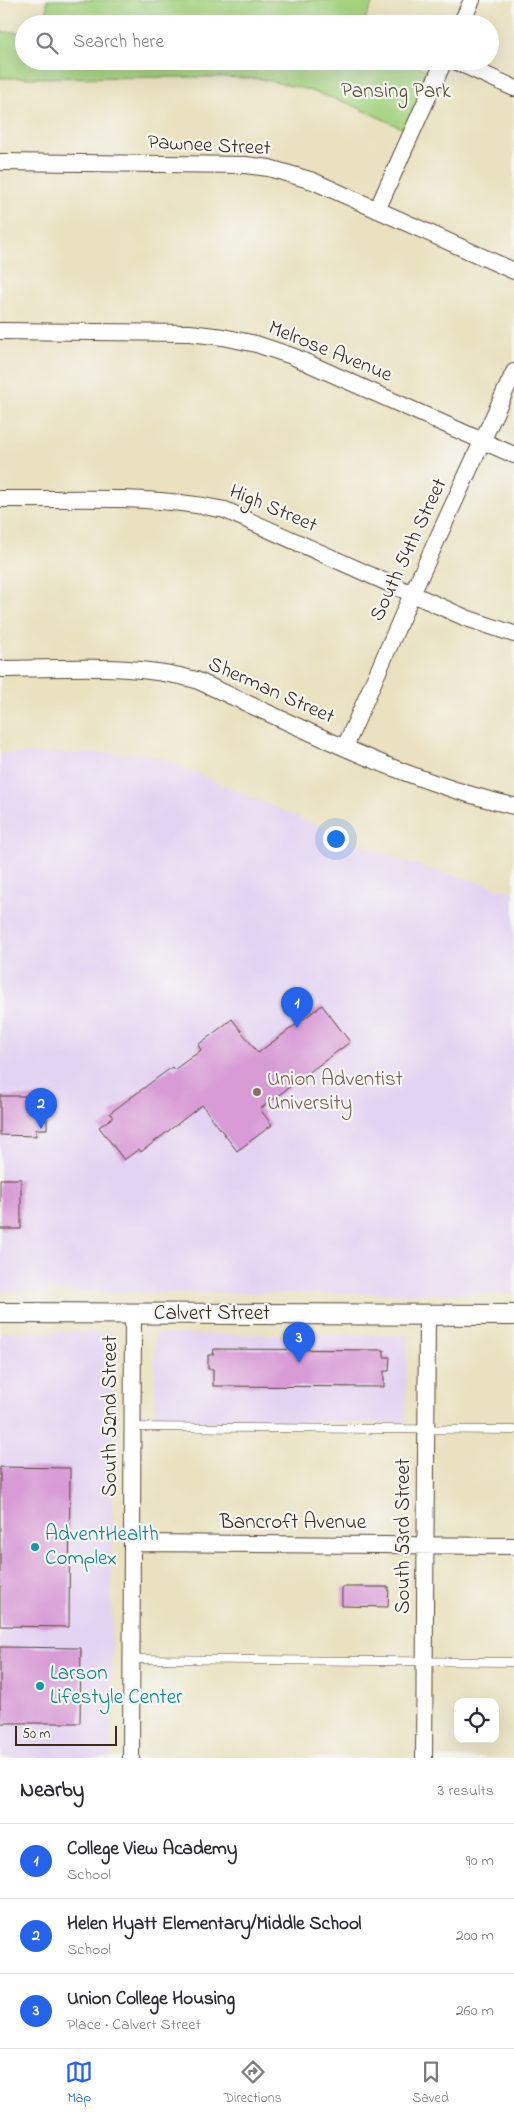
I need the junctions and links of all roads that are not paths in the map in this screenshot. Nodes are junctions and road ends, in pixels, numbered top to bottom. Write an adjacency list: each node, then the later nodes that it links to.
1 (472, 0): 2 (street)
2 (465, 15)
3 (440, 70): 7 (street)
4 (475, 70): 5 (street)
5 (514, 88)
6 (0, 162): 7 (street, Pawnee Street)
7 (377, 210): 8 (street, Pawnee Street)
8 (514, 271)
9 (0, 331): 11 (street, Melrose Avenue)
10 (514, 372): 11 (street, South 54th Street)
11 (483, 441): 12 (street, Melrose Avenue); 14 (street, South 54th Street)
12 (514, 455)
13 (0, 499): 14 (street, High Street)
14 (412, 594): 15 (street, High Street); 17 (street, South 54th Street)
15 (514, 634)
16 (0, 669): 17 (street, Sherman Street)
17 (345, 747): 18 (street, Sherman Street)
18 (514, 806)
19 (0, 1313): 20 (street, Calvert Street)
20 (133, 1314): 21 (street, Calvert Street); 23 (street, South 52nd Street)
21 (427, 1314): 22 (street, Calvert Street); 24 (street, South 53rd Street)
22 (514, 1315)
23 (133, 1428): 24 (lane); 26 (street, South 52nd Street)
24 (426, 1430): 25 (lane); 27 (street, South 53rd Street)
25 (514, 1430)
26 (132, 1543): 27 (street, Bancroft Avenue); 29 (street, South 52nd Street)
27 (426, 1545): 28 (street, Bancroft Avenue); 30 (street, South 53rd Street)
28 (514, 1546)
29 (132, 1659): 30 (lane); 32 (street, South 52nd Street)
30 (425, 1661): 31 (lane); 33 (street, South 53rd Street)
31 (514, 1662)
32 (131, 1758)
33 (424, 1758)

